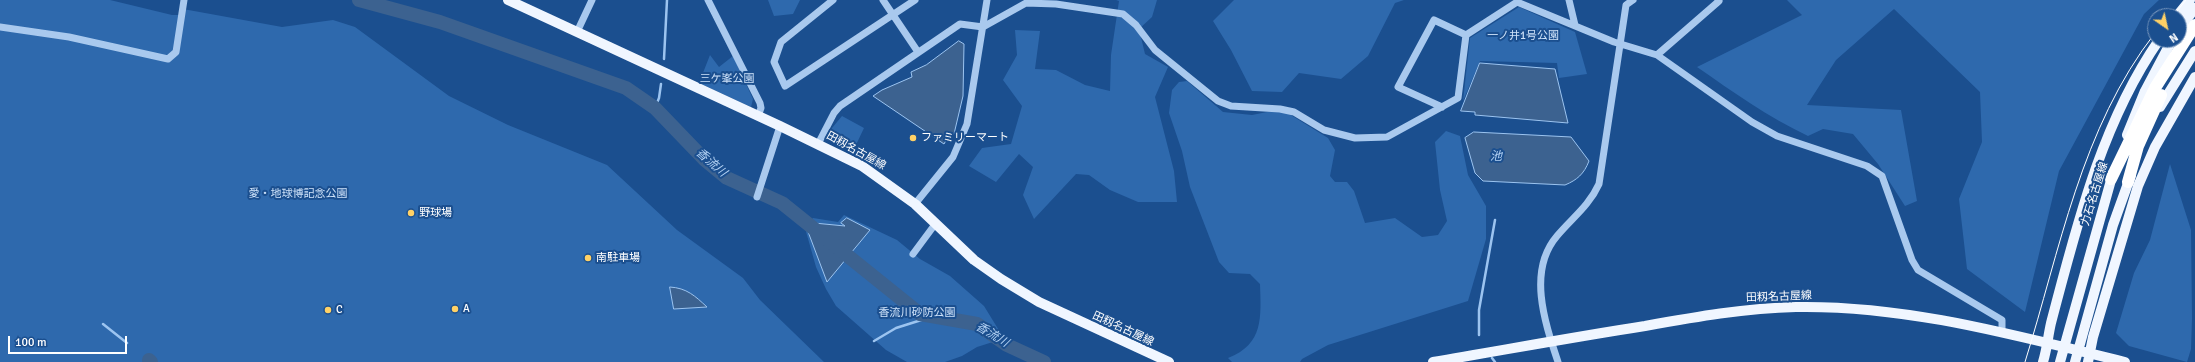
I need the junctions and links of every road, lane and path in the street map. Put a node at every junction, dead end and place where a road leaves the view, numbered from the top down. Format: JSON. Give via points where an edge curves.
{"nodes":[{"id":1,"x":184,"y":0,"type":"edge"},
{"id":2,"x":508,"y":0,"type":"edge"},
{"id":3,"x":592,"y":0,"type":"edge"},
{"id":4,"x":708,"y":0,"type":"edge"},
{"id":5,"x":833,"y":0,"type":"edge"},
{"id":6,"x":883,"y":0,"type":"edge"},
{"id":7,"x":915,"y":0,"type":"edge"},
{"id":8,"x":987,"y":0,"type":"edge"},
{"id":9,"x":1569,"y":0,"type":"edge"},
{"id":10,"x":1718,"y":0,"type":"edge"},
{"id":11,"x":2190,"y":0,"type":"edge"},
{"id":12,"x":1630,"y":2,"type":"edge"},
{"id":13,"x":2184,"y":8,"type":"edge"},
{"id":14,"x":2195,"y":8,"type":"edge"},
{"id":15,"x":893,"y":15,"type":"junction"},
{"id":16,"x":2187,"y":19,"type":"edge"},
{"id":17,"x":1575,"y":25,"type":"junction"},
{"id":18,"x":2195,"y":25,"type":"edge"},
{"id":19,"x":0,"y":27,"type":"edge"},
{"id":20,"x":983,"y":27,"type":"junction"},
{"id":21,"x":577,"y":32,"type":"junction"},
{"id":22,"x":1466,"y":35,"type":"junction"},
{"id":23,"x":2195,"y":37,"type":"edge"},
{"id":24,"x":1619,"y":43,"type":"junction"},
{"id":25,"x":2154,"y":48,"type":"edge"},
{"id":26,"x":2168,"y":48,"type":"edge"},
{"id":27,"x":2195,"y":51,"type":"edge"},
{"id":28,"x":918,"y":52,"type":"junction"},
{"id":29,"x":1657,"y":55,"type":"junction"},
{"id":30,"x":2195,"y":77,"type":"edge"},
{"id":31,"x":1442,"y":107,"type":"junction"},
{"id":32,"x":758,"y":116,"type":"junction"},
{"id":33,"x":780,"y":126,"type":"junction"},
{"id":34,"x":818,"y":144,"type":"junction"},
{"id":35,"x":2111,"y":179,"type":"junction"},
{"id":36,"x":2128,"y":182,"type":"junction"},
{"id":37,"x":757,"y":197,"type":"dead end"},
{"id":38,"x":915,"y":204,"type":"junction"},
{"id":39,"x":936,"y":223,"type":"junction"},
{"id":40,"x":913,"y":254,"type":"dead end"},
{"id":41,"x":2002,"y":333,"type":"junction"},
{"id":42,"x":1551,"y":341,"type":"junction"},
{"id":43,"x":2048,"y":345,"type":"junction"},
{"id":44,"x":2089,"y":358,"type":"edge"},
{"id":45,"x":1169,"y":362,"type":"edge"},
{"id":46,"x":1433,"y":362,"type":"edge"},
{"id":47,"x":1558,"y":362,"type":"edge"},
{"id":48,"x":2043,"y":362,"type":"edge"},
{"id":49,"x":2060,"y":362,"type":"edge"},
{"id":50,"x":2075,"y":362,"type":"edge"},
{"id":51,"x":2125,"y":362,"type":"edge"}],
"edges":[{"from":1,"to":19,"type":"street","via":[[176,52],[168,59],[69,37]]},
{"from":2,"to":21,"type":"main road","name":"田籾名古屋線"},
{"from":3,"to":21,"type":"street"},
{"from":4,"to":32,"type":"street","via":[[760,103]]},
{"from":5,"to":15,"type":"street","via":[[781,42],[774,62],[785,86]]},
{"from":6,"to":15,"type":"street"},
{"from":7,"to":15,"type":"street"},
{"from":8,"to":20,"type":"street"},
{"from":9,"to":17,"type":"street"},
{"from":10,"to":29,"type":"street"},
{"from":11,"to":13,"type":"main road"},
{"from":12,"to":24,"type":"street"},
{"from":14,"to":16,"type":"main road"},
{"from":15,"to":28,"type":"street"},
{"from":17,"to":22,"type":"street","via":[[1517,2]]},
{"from":17,"to":24,"type":"street"},
{"from":18,"to":35,"type":"highway","via":[[2155,88]]},
{"from":20,"to":28,"type":"street","via":[[960,24]]},
{"from":20,"to":31,"type":"street","via":[[1026,3],[1056,4],[1123,14],[1136,25],[1155,50],[1218,101],[1231,106],[1294,112],[1324,130],[1355,138],[1387,137]]},
{"from":20,"to":38,"type":"street","via":[[969,115],[959,144],[943,172]]},
{"from":21,"to":32,"type":"main road","name":"田籾名古屋線"},
{"from":22,"to":31,"type":"street","via":[[1458,98]]},
{"from":22,"to":31,"type":"street","via":[[1434,20],[1398,87]]},
{"from":23,"to":36,"type":"highway","via":[[2152,114],[2138,146]]},
{"from":24,"to":29,"type":"street"},
{"from":24,"to":42,"type":"street","via":[[1599,184],[1589,202],[1556,236],[1542,266],[1541,295]]},
{"from":25,"to":43,"type":"main road","via":[[2122,103],[2099,159],[2051,325]]},
{"from":26,"to":35,"type":"main road","name":"力石名古屋線","via":[[2145,91]]},
{"from":27,"to":36,"type":"main road","via":[[2159,110]]},
{"from":28,"to":34,"type":"street","via":[[843,103],[834,113]]},
{"from":29,"to":41,"type":"street","via":[[1752,122],[1777,136],[1867,166],[1882,176],[1912,260],[1918,270],[2002,320]]},
{"from":30,"to":44,"type":"main road","via":[[2155,147],[2138,186]]},
{"from":32,"to":33,"type":"main road","name":"田籾名古屋線"},
{"from":33,"to":34,"type":"main road","name":"田籾名古屋線"},
{"from":33,"to":37,"type":"street"},
{"from":34,"to":38,"type":"main road","name":"田籾名古屋線","via":[[862,166]]},
{"from":35,"to":49,"type":"main road","name":"力石名古屋線"},
{"from":36,"to":50,"type":"main road","via":[[2113,225]]},
{"from":38,"to":39,"type":"main road","name":"田籾名古屋線"},
{"from":39,"to":40,"type":"street"},
{"from":39,"to":45,"type":"main road","name":"田籾名古屋線","via":[[974,260],[1039,302]]},
{"from":41,"to":42,"type":"main road","name":"田籾名古屋線","via":[[1924,316],[1796,307],[1737,310]]},
{"from":41,"to":43,"type":"main road","name":"田籾名古屋線"},
{"from":42,"to":46,"type":"main road","name":"田籾名古屋線"},
{"from":42,"to":47,"type":"street"},
{"from":43,"to":44,"type":"main road","name":"田籾名古屋線"},
{"from":43,"to":48,"type":"main road"},
{"from":44,"to":51,"type":"main road","name":"田籾名古屋線"}]}
